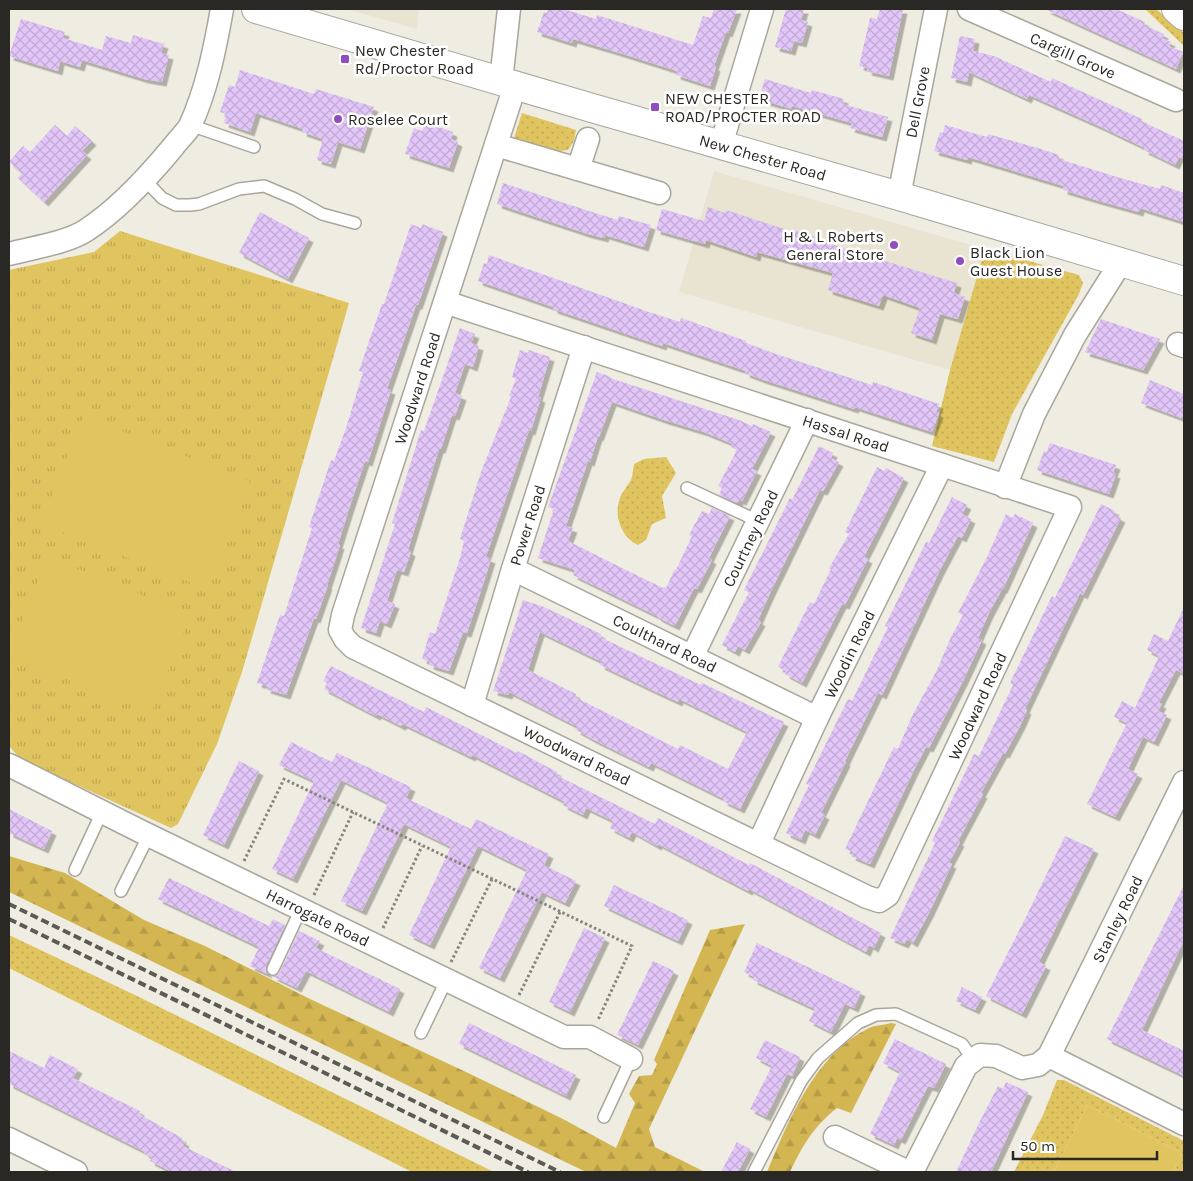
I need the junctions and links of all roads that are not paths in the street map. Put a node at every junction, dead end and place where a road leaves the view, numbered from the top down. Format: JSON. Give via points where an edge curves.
{"nodes":[{"id":1,"x":222,"y":9,"type":"edge"},
{"id":2,"x":256,"y":9,"type":"edge"},
{"id":3,"x":509,"y":9,"type":"edge"},
{"id":4,"x":762,"y":9,"type":"edge"},
{"id":5,"x":936,"y":9,"type":"edge"},
{"id":6,"x":969,"y":9,"type":"edge"},
{"id":7,"x":1176,"y":9,"type":"edge"},
{"id":8,"x":1184,"y":16,"type":"edge"},
{"id":9,"x":508,"y":83,"type":"junction"},
{"id":10,"x":1176,"y":100,"type":"dead end"},
{"id":11,"x":190,"y":125,"type":"junction"},
{"id":12,"x":588,"y":139,"type":"dead end"},
{"id":13,"x":496,"y":145,"type":"junction"},
{"id":14,"x":721,"y":145,"type":"junction"},
{"id":15,"x":254,"y":147,"type":"dead end"},
{"id":16,"x":578,"y":169,"type":"junction"},
{"id":17,"x":144,"y":179,"type":"junction"},
{"id":18,"x":659,"y":193,"type":"dead end"},
{"id":19,"x":899,"y":196,"type":"junction"},
{"id":20,"x":355,"y":222,"type":"dead end"},
{"id":21,"x":9,"y":254,"type":"edge"},
{"id":22,"x":1121,"y":262,"type":"junction"},
{"id":23,"x":1184,"y":282,"type":"edge"},
{"id":24,"x":445,"y":302,"type":"junction"},
{"id":25,"x":584,"y":347,"type":"junction"},
{"id":26,"x":807,"y":420,"type":"junction"},
{"id":27,"x":942,"y":465,"type":"junction"},
{"id":28,"x":1005,"y":487,"type":"junction"},
{"id":29,"x":687,"y":488,"type":"dead end"},
{"id":30,"x":758,"y":521,"type":"junction"},
{"id":31,"x":513,"y":569,"type":"junction"},
{"id":32,"x":692,"y":656,"type":"junction"},
{"id":33,"x":472,"y":705,"type":"junction"},
{"id":34,"x":818,"y":718,"type":"junction"},
{"id":35,"x":9,"y":765,"type":"edge"},
{"id":36,"x":1184,"y":782,"type":"edge"},
{"id":37,"x":102,"y":812,"type":"junction"},
{"id":38,"x":149,"y":835,"type":"junction"},
{"id":39,"x":758,"y":844,"type":"junction"},
{"id":40,"x":75,"y":870,"type":"dead end"},
{"id":41,"x":121,"y":891,"type":"dead end"},
{"id":42,"x":303,"y":910,"type":"junction"},
{"id":43,"x":273,"y":968,"type":"dead end"},
{"id":44,"x":445,"y":978,"type":"junction"},
{"id":45,"x":421,"y":1032,"type":"dead end"},
{"id":46,"x":1049,"y":1056,"type":"junction"},
{"id":47,"x":630,"y":1059,"type":"joint"},
{"id":48,"x":974,"y":1060,"type":"junction"},
{"id":49,"x":604,"y":1117,"type":"dead end"},
{"id":50,"x":1184,"y":1124,"type":"edge"},
{"id":51,"x":835,"y":1136,"type":"dead end"},
{"id":52,"x":9,"y":1139,"type":"edge"},
{"id":53,"x":68,"y":1170,"type":"edge"},
{"id":54,"x":754,"y":1172,"type":"edge"},
{"id":55,"x":910,"y":1172,"type":"edge"}],
"edges":[{"from":1,"to":11,"type":"street","via":[[202,94]]},
{"from":2,"to":9,"type":"main road","name":"New Chester Road"},
{"from":3,"to":9,"type":"street","name":"Woodward Road"},
{"from":4,"to":14,"type":"street"},
{"from":5,"to":19,"type":"street","name":"Dell Grove"},
{"from":6,"to":10,"type":"street","name":"Cargill Grove"},
{"from":7,"to":8,"type":"main road"},
{"from":9,"to":13,"type":"street","name":"Woodward Road"},
{"from":9,"to":14,"type":"main road","name":"New Chester Road"},
{"from":11,"to":15,"type":"lane"},
{"from":11,"to":17,"type":"street"},
{"from":12,"to":16,"type":"street"},
{"from":13,"to":16,"type":"street"},
{"from":13,"to":24,"type":"street","name":"Woodward Road"},
{"from":14,"to":19,"type":"main road","name":"New Chester Road"},
{"from":16,"to":18,"type":"street"},
{"from":17,"to":20,"type":"lane","via":[[162,198],[176,205],[190,206],[239,189],[264,186],[322,214]]},
{"from":17,"to":21,"type":"street","via":[[84,232]]},
{"from":19,"to":22,"type":"main road","name":"New Chester Road"},
{"from":22,"to":23,"type":"main road","name":"New Chester Road"},
{"from":22,"to":28,"type":"street","via":[[1075,335],[1034,414]]},
{"from":24,"to":25,"type":"street","name":"Hassal Road"},
{"from":24,"to":33,"type":"street","name":"Woodward Road","via":[[340,630],[353,647]]},
{"from":25,"to":26,"type":"street","name":"Hassal Road"},
{"from":25,"to":31,"type":"street","name":"Power Road"},
{"from":26,"to":27,"type":"street","name":"Hassal Road"},
{"from":26,"to":30,"type":"street","name":"Courtney Road"},
{"from":27,"to":28,"type":"street","name":"Hassal Road"},
{"from":27,"to":34,"type":"street","name":"Woodin Road"},
{"from":28,"to":39,"type":"street","name":"Woodward Road","via":[[1070,507],[888,894],[880,900],[867,897]]},
{"from":29,"to":30,"type":"lane"},
{"from":30,"to":32,"type":"street","name":"Courtney Road"},
{"from":31,"to":32,"type":"street","name":"Coulthard Road"},
{"from":31,"to":33,"type":"street","name":"Power Road"},
{"from":32,"to":34,"type":"street","name":"Coulthard Road"},
{"from":33,"to":39,"type":"street","name":"Woodward Road"},
{"from":34,"to":39,"type":"street","name":"Woodin Road"},
{"from":35,"to":37,"type":"street","name":"Harrogate Road"},
{"from":36,"to":46,"type":"street","name":"Stanley Road"},
{"from":37,"to":38,"type":"street","name":"Harrogate Road"},
{"from":37,"to":40,"type":"lane"},
{"from":38,"to":41,"type":"lane"},
{"from":38,"to":42,"type":"street","name":"Harrogate Road"},
{"from":42,"to":43,"type":"lane"},
{"from":42,"to":44,"type":"street","name":"Harrogate Road"},
{"from":44,"to":45,"type":"lane"},
{"from":44,"to":47,"type":"street","name":"Harrogate Road","via":[[564,1037],[590,1037]]},
{"from":46,"to":48,"type":"street","via":[[1038,1065],[1022,1068],[996,1056],[980,1056]]},
{"from":46,"to":50,"type":"street"},
{"from":47,"to":49,"type":"lane"},
{"from":48,"to":54,"type":"lane","via":[[962,1044],[896,1014],[876,1014],[858,1023],[818,1058],[801,1081]]},
{"from":48,"to":55,"type":"street","via":[[966,1066]]},
{"from":51,"to":55,"type":"street"},
{"from":52,"to":53,"type":"street"}]}
